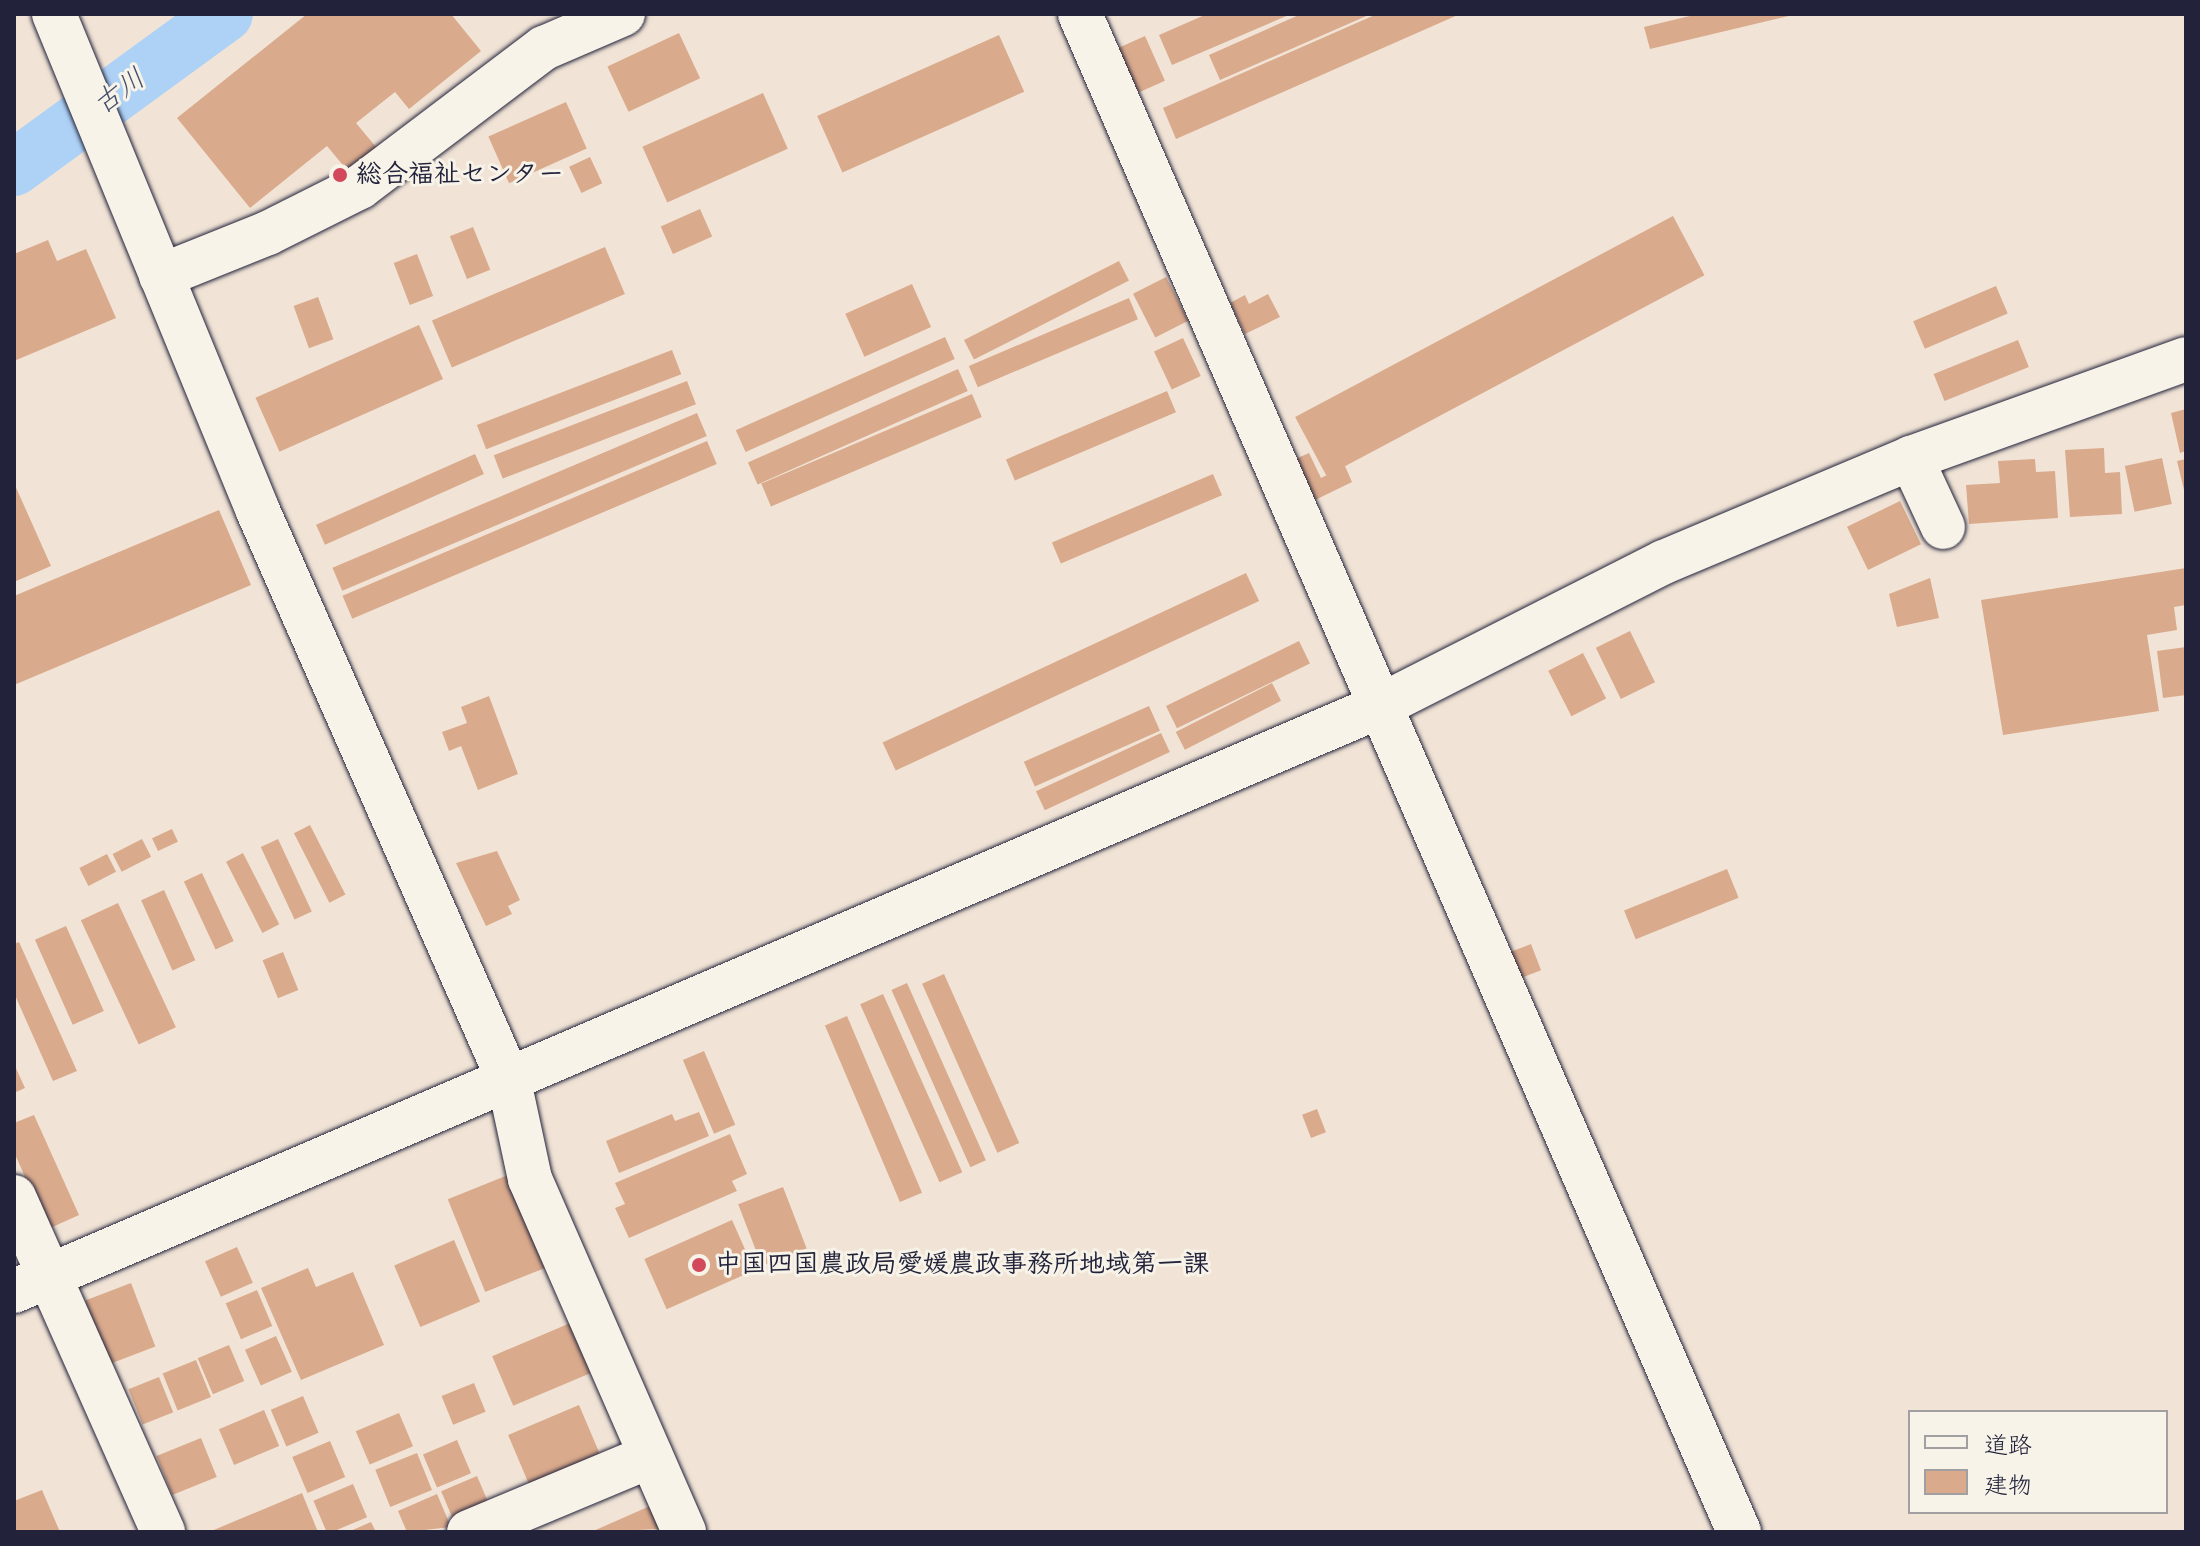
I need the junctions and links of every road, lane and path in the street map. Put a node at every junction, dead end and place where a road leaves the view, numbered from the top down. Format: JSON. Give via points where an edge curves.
{"nodes":[{"id":1,"x":54,"y":14,"type":"edge"},
{"id":2,"x":623,"y":14,"type":"edge"},
{"id":3,"x":1080,"y":14,"type":"edge"},
{"id":4,"x":161,"y":276,"type":"junction"},
{"id":5,"x":2186,"y":359,"type":"edge"},
{"id":6,"x":1911,"y":458,"type":"junction"},
{"id":7,"x":1943,"y":527,"type":"dead end"},
{"id":8,"x":1380,"y":706,"type":"junction"},
{"id":9,"x":509,"y":1081,"type":"junction"},
{"id":10,"x":14,"y":1197,"type":"edge"},
{"id":11,"x":32,"y":1283,"type":"edge"},
{"id":12,"x":651,"y":1456,"type":"junction"},
{"id":13,"x":163,"y":1532,"type":"edge"},
{"id":14,"x":469,"y":1532,"type":"edge"},
{"id":15,"x":684,"y":1532,"type":"edge"},
{"id":16,"x":1739,"y":1532,"type":"edge"}],
"edges":[{"from":1,"to":4,"type":"street"},
{"from":2,"to":4,"type":"street","via":[[544,48],[360,187],[268,233]]},
{"from":3,"to":8,"type":"street"},
{"from":4,"to":9,"type":"street","via":[[280,565]]},
{"from":5,"to":6,"type":"street"},
{"from":6,"to":7,"type":"street"},
{"from":6,"to":8,"type":"street","via":[[1664,562]]},
{"from":8,"to":9,"type":"street"},
{"from":8,"to":16,"type":"street"},
{"from":9,"to":11,"type":"street"},
{"from":9,"to":12,"type":"street","via":[[530,1179]]},
{"from":10,"to":11,"type":"street"},
{"from":11,"to":13,"type":"street"},
{"from":12,"to":14,"type":"street"},
{"from":12,"to":15,"type":"street"}]}
